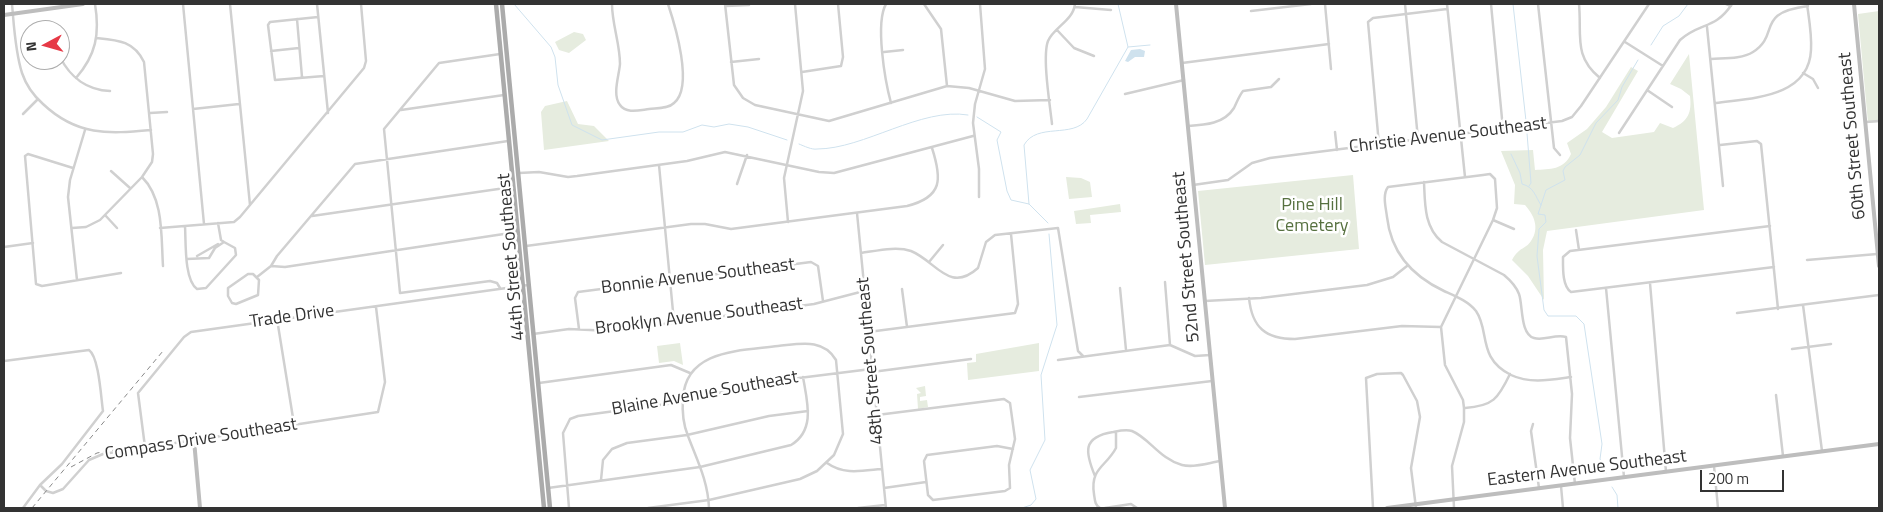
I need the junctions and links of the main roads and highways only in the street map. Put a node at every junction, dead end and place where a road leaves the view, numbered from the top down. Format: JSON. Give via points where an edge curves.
{"nodes":[{"id":1,"x":83,"y":4,"type":"edge"},
{"id":2,"x":496,"y":4,"type":"edge"},
{"id":3,"x":502,"y":4,"type":"edge"},
{"id":4,"x":1176,"y":4,"type":"edge"},
{"id":5,"x":1854,"y":4,"type":"edge"},
{"id":6,"x":502,"y":11,"type":"junction"},
{"id":7,"x":4,"y":15,"type":"edge"},
{"id":8,"x":499,"y":43,"type":"junction"},
{"id":9,"x":506,"y":51,"type":"junction"},
{"id":10,"x":500,"y":54,"type":"junction"},
{"id":11,"x":507,"y":61,"type":"junction"},
{"id":12,"x":505,"y":106,"type":"junction"},
{"id":13,"x":512,"y":112,"type":"junction"},
{"id":14,"x":510,"y":164,"type":"junction"},
{"id":15,"x":518,"y":174,"type":"junction"},
{"id":16,"x":512,"y":187,"type":"junction"},
{"id":17,"x":520,"y":194,"type":"junction"},
{"id":18,"x":517,"y":235,"type":"junction"},
{"id":19,"x":524,"y":246,"type":"junction"},
{"id":20,"x":1878,"y":254,"type":"edge"},
{"id":21,"x":1879,"y":266,"type":"edge"},
{"id":22,"x":530,"y":373,"type":"junction"},
{"id":23,"x":538,"y":383,"type":"junction"},
{"id":24,"x":534,"y":408,"type":"junction"},
{"id":25,"x":541,"y":414,"type":"junction"},
{"id":26,"x":194,"y":440,"type":"road end"},
{"id":27,"x":1879,"y":444,"type":"edge"},
{"id":28,"x":541,"y":477,"type":"junction"},
{"id":29,"x":548,"y":488,"type":"junction"},
{"id":30,"x":1416,"y":506,"type":"edge"},
{"id":31,"x":200,"y":508,"type":"edge"},
{"id":32,"x":544,"y":508,"type":"edge"},
{"id":33,"x":550,"y":508,"type":"edge"},
{"id":34,"x":1224,"y":508,"type":"edge"},
{"id":35,"x":1387,"y":508,"type":"edge"}],
"edges":[{"from":1,"to":7,"type":"main road"},
{"from":2,"to":6,"type":"main road"},
{"from":2,"to":8,"type":"main road","name":"44th Street Southeast"},
{"from":3,"to":6,"type":"main road","name":"44th Street Southeast"},
{"from":4,"to":34,"type":"main road","name":"52nd Street Southeast"},
{"from":5,"to":20,"type":"main road","name":"60th Street Southeast"},
{"from":6,"to":9,"type":"main road","name":"44th Street Southeast"},
{"from":8,"to":9,"type":"main road"},
{"from":8,"to":10,"type":"main road","name":"44th Street Southeast"},
{"from":9,"to":11,"type":"main road","name":"44th Street Southeast"},
{"from":10,"to":11,"type":"main road"},
{"from":10,"to":12,"type":"main road","name":"44th Street Southeast"},
{"from":11,"to":13,"type":"main road","name":"44th Street Southeast"},
{"from":12,"to":13,"type":"main road"},
{"from":12,"to":14,"type":"main road","name":"44th Street Southeast"},
{"from":13,"to":15,"type":"main road","name":"44th Street Southeast"},
{"from":14,"to":15,"type":"main road"},
{"from":14,"to":16,"type":"main road","name":"44th Street Southeast"},
{"from":15,"to":17,"type":"main road","name":"44th Street Southeast"},
{"from":16,"to":17,"type":"main road"},
{"from":16,"to":18,"type":"main road","name":"44th Street Southeast"},
{"from":17,"to":19,"type":"main road","name":"44th Street Southeast"},
{"from":18,"to":19,"type":"main road"},
{"from":18,"to":22,"type":"main road","name":"44th Street Southeast"},
{"from":19,"to":23,"type":"main road","name":"44th Street Southeast"},
{"from":20,"to":21,"type":"main road","name":"60th Street Southeast"},
{"from":22,"to":23,"type":"main road"},
{"from":22,"to":24,"type":"main road","name":"44th Street Southeast"},
{"from":23,"to":25,"type":"main road","name":"44th Street Southeast"},
{"from":24,"to":25,"type":"main road"},
{"from":24,"to":28,"type":"main road","name":"44th Street Southeast"},
{"from":25,"to":29,"type":"main road","name":"44th Street Southeast"},
{"from":26,"to":31,"type":"main road"},
{"from":27,"to":30,"type":"main road","name":"Eastern Avenue Southeast"},
{"from":28,"to":29,"type":"main road"},
{"from":28,"to":32,"type":"main road","name":"44th Street Southeast"},
{"from":29,"to":33,"type":"main road","name":"44th Street Southeast"},
{"from":30,"to":35,"type":"main road","name":"Eastern Avenue Southeast"}]}
